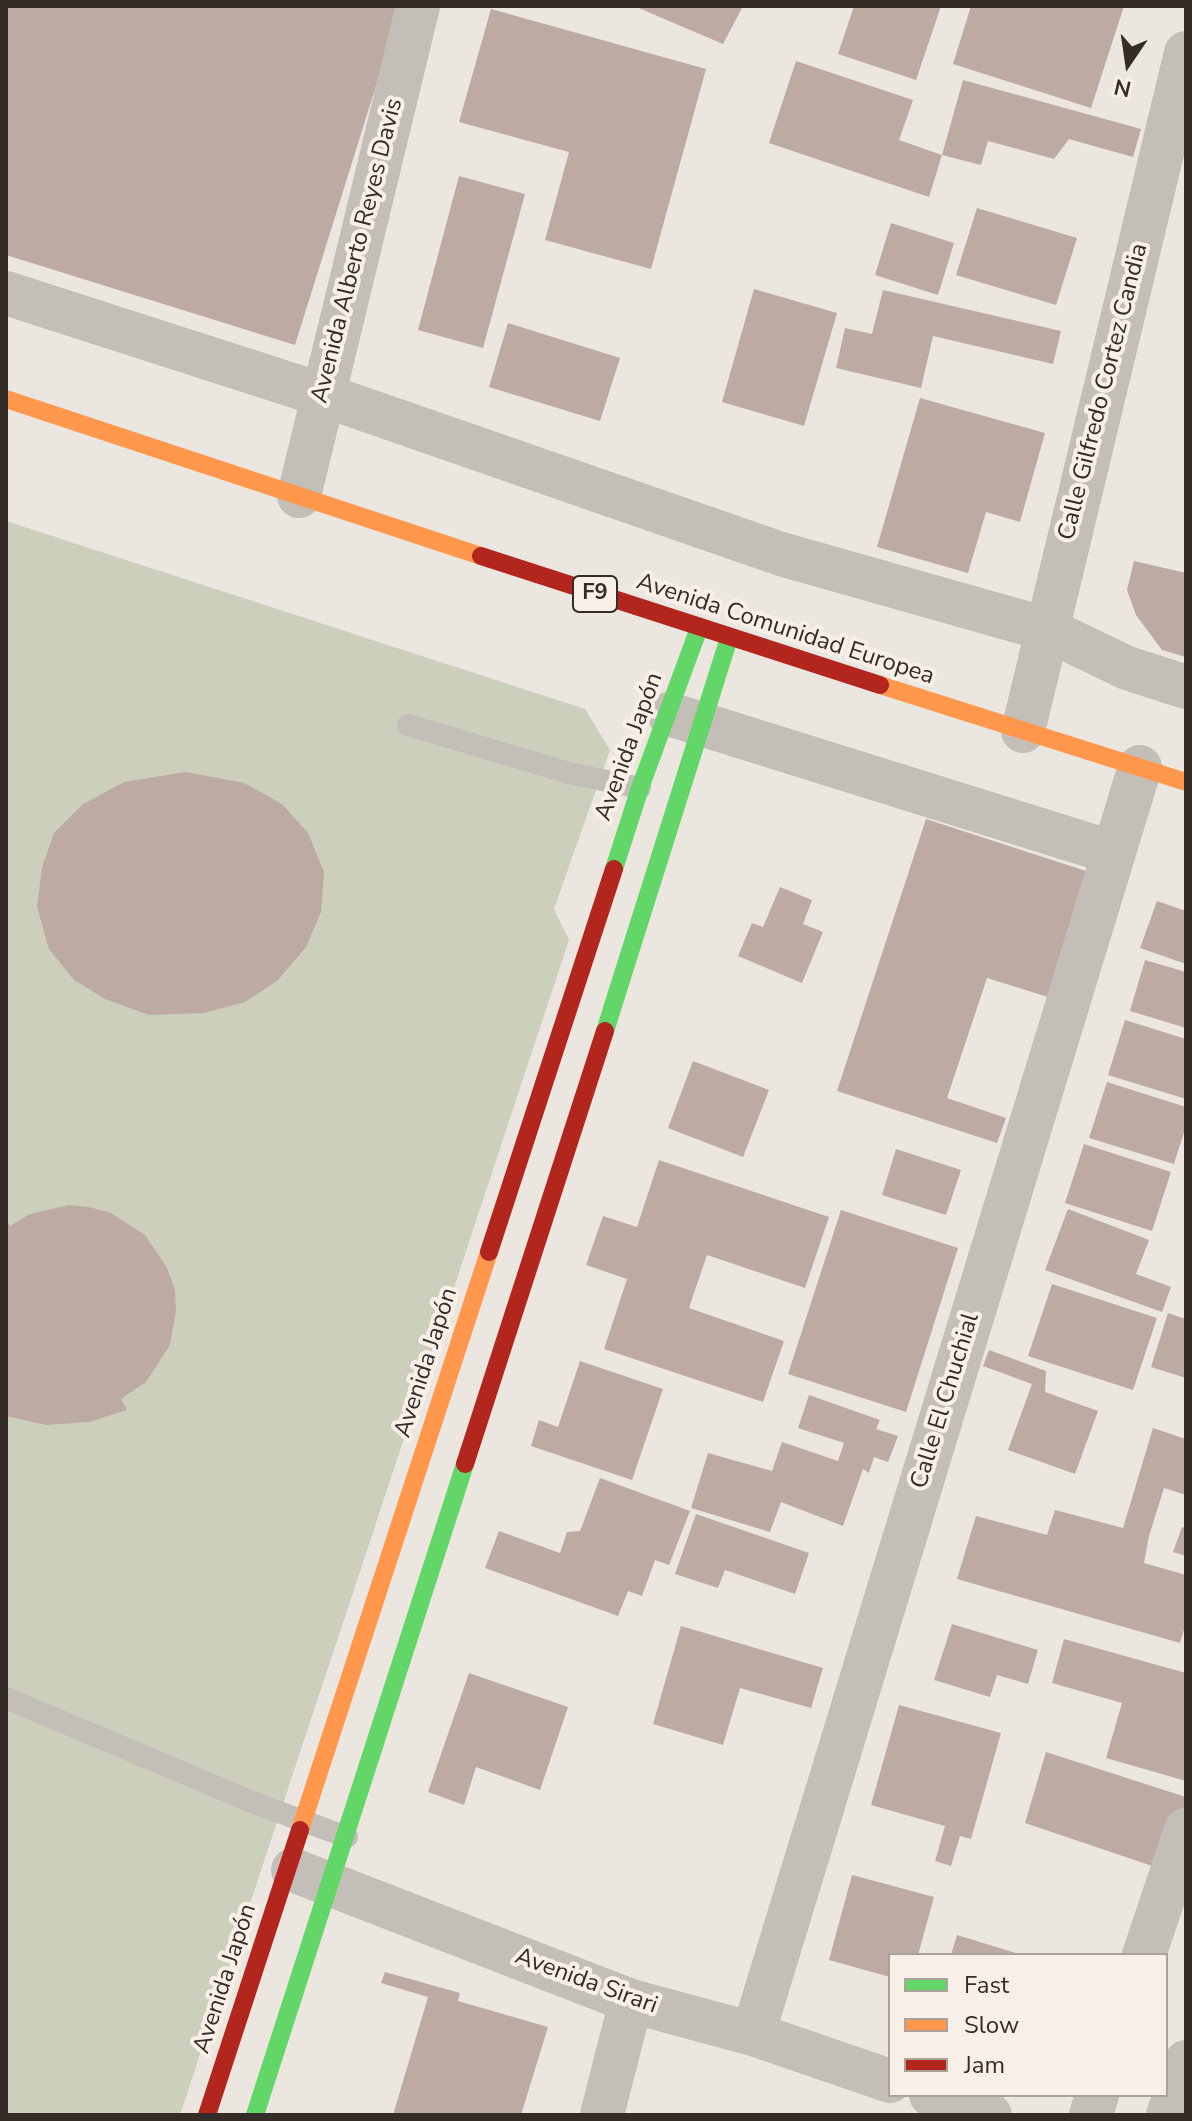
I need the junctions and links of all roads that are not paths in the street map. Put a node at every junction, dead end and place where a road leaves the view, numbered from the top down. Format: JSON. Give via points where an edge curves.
{"nodes":[{"id":1,"x":418,"y":6,"type":"edge"},
{"id":2,"x":1186,"y":53,"type":"edge"},
{"id":3,"x":6,"y":293,"type":"edge"},
{"id":4,"x":323,"y":395,"type":"junction"},
{"id":5,"x":6,"y":399,"type":"edge"},
{"id":6,"x":299,"y":496,"type":"junction"},
{"id":7,"x":699,"y":628,"type":"junction"},
{"id":8,"x":1046,"y":629,"type":"junction"},
{"id":9,"x":729,"y":638,"type":"junction"},
{"id":10,"x":1186,"y":687,"type":"edge"},
{"id":11,"x":686,"y":720,"type":"junction"},
{"id":12,"x":408,"y":725,"type":"dead end"},
{"id":13,"x":1023,"y":731,"type":"junction"},
{"id":14,"x":1140,"y":767,"type":"junction"},
{"id":15,"x":1186,"y":782,"type":"edge"},
{"id":16,"x":640,"y":788,"type":"junction"},
{"id":17,"x":1114,"y":853,"type":"junction"},
{"id":18,"x":6,"y":1698,"type":"edge"},
{"id":19,"x":303,"y":1820,"type":"junction"},
{"id":20,"x":1186,"y":1830,"type":"edge"},
{"id":21,"x":347,"y":1837,"type":"junction"},
{"id":22,"x":287,"y":1868,"type":"junction"},
{"id":23,"x":331,"y":1886,"type":"junction"},
{"id":24,"x":1145,"y":1953,"type":"edge"},
{"id":25,"x":631,"y":2001,"type":"junction"},
{"id":26,"x":753,"y":2034,"type":"junction"},
{"id":27,"x":1186,"y":2062,"type":"edge"},
{"id":28,"x":888,"y":2080,"type":"edge"},
{"id":29,"x":937,"y":2097,"type":"edge"},
{"id":30,"x":207,"y":2115,"type":"edge"},
{"id":31,"x":255,"y":2115,"type":"edge"},
{"id":32,"x":602,"y":2115,"type":"edge"},
{"id":33,"x":990,"y":2115,"type":"edge"},
{"id":34,"x":1168,"y":2115,"type":"edge"}],
"edges":[{"from":1,"to":4,"type":"street","name":"Avenida Alberto Reyes Davis"},
{"from":2,"to":8,"type":"street","name":"Calle Gilfredo Cortez Candia"},
{"from":3,"to":4,"type":"street"},
{"from":4,"to":6,"type":"street","name":"Avenida Alberto Reyes Davis"},
{"from":4,"to":8,"type":"street","via":[[781,554]]},
{"from":5,"to":6,"type":"main road","name":"Avenida Comunidad Europea","number":"F9"},
{"from":6,"to":7,"type":"main road","name":"Avenida Comunidad Europea","number":"F9"},
{"from":7,"to":9,"type":"main road","name":"Avenida Comunidad Europea","number":"F9"},
{"from":7,"to":11,"type":"main road","name":"Avenida Japón"},
{"from":8,"to":10,"type":"street","via":[[1127,668]]},
{"from":8,"to":13,"type":"street","name":"Calle Gilfredo Cortez Candia"},
{"from":9,"to":11,"type":"main road","name":"Avenida Japón"},
{"from":9,"to":13,"type":"main road","name":"Avenida Comunidad Europea","number":"F9"},
{"from":11,"to":16,"type":"main road","name":"Avenida Japón"},
{"from":11,"to":17,"type":"street"},
{"from":11,"to":21,"type":"main road","name":"Avenida Japón"},
{"from":12,"to":16,"type":"lane","via":[[569,773]]},
{"from":13,"to":14,"type":"main road","name":"Avenida Comunidad Europea","number":"F9"},
{"from":14,"to":15,"type":"main road","name":"Avenida Comunidad Europea","number":"F9"},
{"from":14,"to":17,"type":"street","name":"Calle El Chuchial"},
{"from":16,"to":19,"type":"main road","name":"Avenida Japón"},
{"from":17,"to":26,"type":"street","name":"Calle El Chuchial"},
{"from":18,"to":19,"type":"lane"},
{"from":19,"to":21,"type":"lane"},
{"from":19,"to":22,"type":"main road","name":"Avenida Japón"},
{"from":20,"to":24,"type":"street"},
{"from":21,"to":23,"type":"main road","name":"Avenida Japón"},
{"from":22,"to":23,"type":"street","name":"Avenida Sirari"},
{"from":22,"to":30,"type":"main road","name":"Avenida Japón"},
{"from":23,"to":25,"type":"street","name":"Avenida Sirari"},
{"from":23,"to":31,"type":"main road","name":"Avenida Japón"},
{"from":25,"to":26,"type":"street","name":"Avenida Sirari"},
{"from":25,"to":32,"type":"street"},
{"from":26,"to":28,"type":"street","name":"Avenida Sirari"},
{"from":27,"to":34,"type":"street"},
{"from":29,"to":33,"type":"street"}]}
